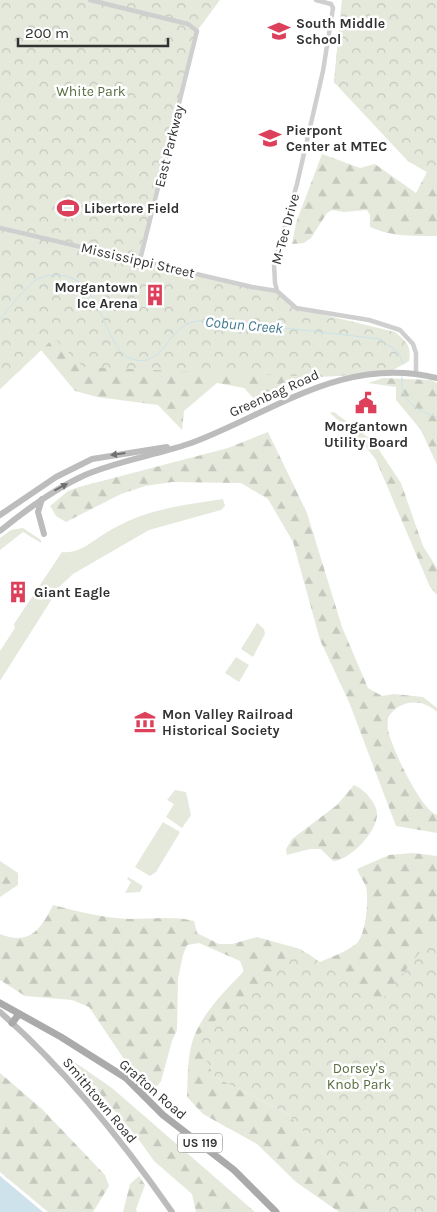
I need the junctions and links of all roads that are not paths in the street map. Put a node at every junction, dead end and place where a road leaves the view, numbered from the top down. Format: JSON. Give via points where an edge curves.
{"nodes":[{"id":1,"x":90,"y":0,"type":"edge"},
{"id":2,"x":115,"y":0,"type":"edge"},
{"id":3,"x":316,"y":0,"type":"edge"},
{"id":4,"x":116,"y":6,"type":"junction"},
{"id":5,"x":0,"y":228,"type":"edge"},
{"id":6,"x":140,"y":260,"type":"junction"},
{"id":7,"x":277,"y":291,"type":"junction"},
{"id":8,"x":416,"y":374,"type":"junction"},
{"id":9,"x":437,"y":378,"type":"edge"},
{"id":10,"x":183,"y":445,"type":"junction"},
{"id":11,"x":43,"y":498,"type":"junction"},
{"id":12,"x":0,"y":515,"type":"edge"},
{"id":13,"x":0,"y":530,"type":"edge"},
{"id":14,"x":44,"y":534,"type":"dead end"},
{"id":15,"x":0,"y":1003,"type":"edge"},
{"id":16,"x":0,"y":1012,"type":"edge"},
{"id":17,"x":19,"y":1014,"type":"junction"},
{"id":18,"x":12,"y":1023,"type":"junction"},
{"id":19,"x":172,"y":1212,"type":"edge"},
{"id":20,"x":276,"y":1212,"type":"edge"}],
"edges":[{"from":1,"to":4,"type":"street"},
{"from":2,"to":4,"type":"street"},
{"from":3,"to":7,"type":"street","name":"M-Tec Drive","via":[[331,4],[333,8],[297,184],[274,264]]},
{"from":4,"to":6,"type":"street","name":"East Parkway","via":[[188,24],[197,31]]},
{"from":5,"to":6,"type":"street","name":"Mississippi Street"},
{"from":6,"to":7,"type":"street","name":"Mississippi Street"},
{"from":7,"to":8,"type":"street","via":[[296,308],[369,320],[400,330],[413,344]]},
{"from":8,"to":9,"type":"main road","name":"Greenbag Road"},
{"from":8,"to":10,"type":"main road","name":"Greenbag Road","via":[[367,374],[330,382]]},
{"from":11,"to":10,"type":"main road","name":"Greenbag Road","one_way":true,"via":[[86,475]]},
{"from":10,"to":12,"type":"main road","name":"Greenbag Road","one_way":true,"via":[[92,459],[49,481]]},
{"from":11,"to":13,"type":"main road","name":"Greenbag Road"},
{"from":11,"to":14,"type":"main road","via":[[38,512]]},
{"from":15,"to":17,"type":"main road","name":"Grafton Road","number":"US 119"},
{"from":16,"to":18,"type":"main road","name":"Smithtown Road"},
{"from":17,"to":18,"type":"main road"},
{"from":17,"to":20,"type":"main road","name":"Grafton Road","number":"US 119","via":[[126,1078],[163,1116],[228,1164]]},
{"from":18,"to":19,"type":"main road","name":"Smithtown Road","via":[[62,1073],[118,1139]]}]}
